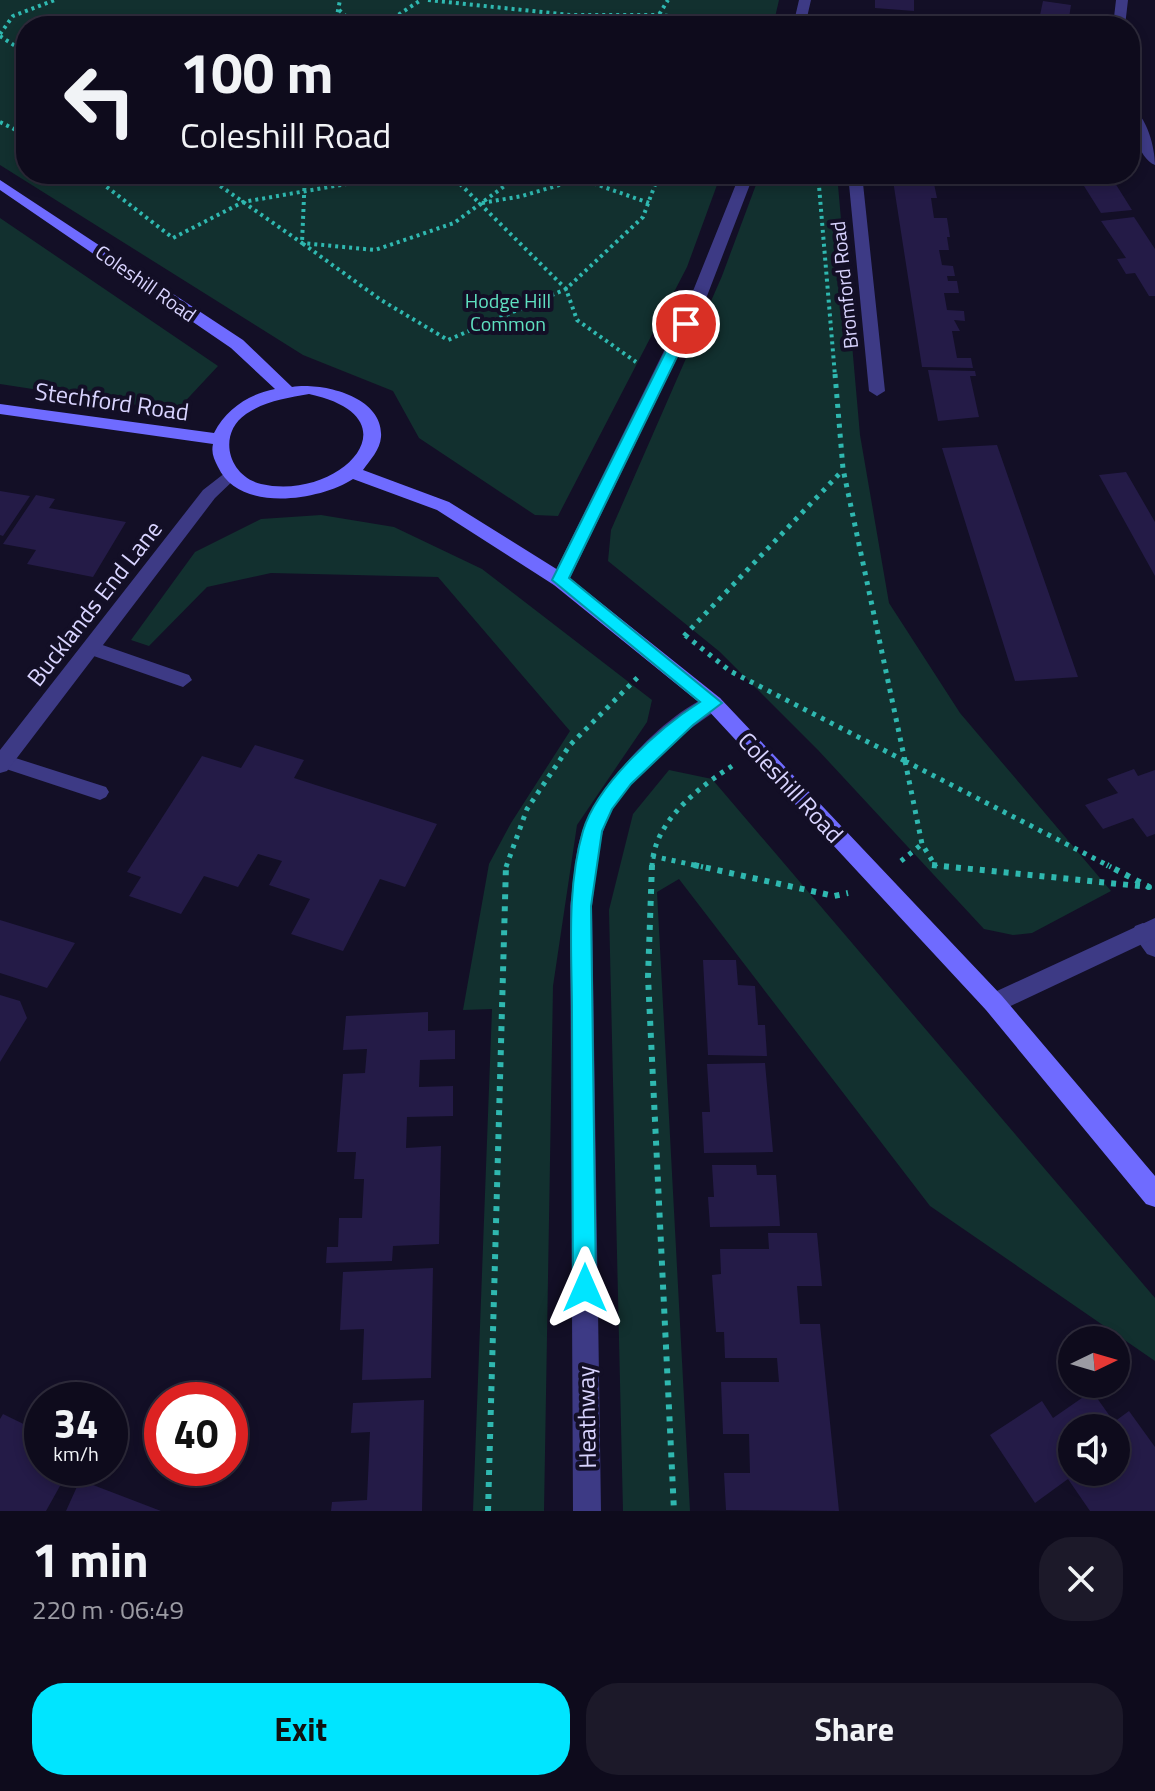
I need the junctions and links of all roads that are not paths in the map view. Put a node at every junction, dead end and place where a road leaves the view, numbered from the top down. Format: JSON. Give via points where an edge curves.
{"nodes":[{"id":1,"x":1140,"y":131,"type":"edge"},
{"id":2,"x":1155,"y":161,"type":"edge"},
{"id":3,"x":0,"y":184,"type":"edge"},
{"id":4,"x":743,"y":184,"type":"edge"},
{"id":5,"x":856,"y":184,"type":"edge"},
{"id":6,"x":286,"y":390,"type":"junction"},
{"id":7,"x":877,"y":391,"type":"dead end"},
{"id":8,"x":0,"y":409,"type":"edge"},
{"id":9,"x":218,"y":439,"type":"junction"},
{"id":10,"x":351,"y":472,"type":"junction"},
{"id":11,"x":230,"y":475,"type":"junction"},
{"id":12,"x":560,"y":580,"type":"junction"},
{"id":13,"x":91,"y":648,"type":"junction"},
{"id":14,"x":183,"y":680,"type":"dead end"},
{"id":15,"x":713,"y":703,"type":"junction"},
{"id":16,"x":2,"y":763,"type":"edge"},
{"id":17,"x":100,"y":792,"type":"dead end"},
{"id":18,"x":1151,"y":936,"type":"edge"},
{"id":19,"x":994,"y":1003,"type":"junction"},
{"id":20,"x":1155,"y":1195,"type":"edge"},
{"id":21,"x":587,"y":1511,"type":"edge"}],
"edges":[{"from":1,"to":2,"type":"street"},
{"from":3,"to":6,"type":"main road","name":"Coleshill Road","via":[[237,344]]},
{"from":4,"to":12,"type":"street","via":[[699,296]]},
{"from":5,"to":7,"type":"street","name":"Bromford Road"},
{"from":6,"to":9,"type":"main road","via":[[241,408],[225,422]]},
{"from":6,"to":10,"type":"main road","via":[[331,392],[363,411],[372,442]]},
{"from":8,"to":9,"type":"main road","name":"Stechford Road"},
{"from":9,"to":11,"type":"main road","via":[[222,464]]},
{"from":10,"to":11,"type":"main road","via":[[329,485],[275,493]]},
{"from":10,"to":12,"type":"main road","name":"Coleshill Road","via":[[443,506]]},
{"from":11,"to":13,"type":"street","name":"Bucklands End Lane","via":[[209,494]]},
{"from":12,"to":15,"type":"main road","name":"Coleshill Road"},
{"from":13,"to":14,"type":"lane"},
{"from":13,"to":16,"type":"street","name":"Bucklands End Lane"},
{"from":15,"to":19,"type":"main road","name":"Coleshill Road"},
{"from":15,"to":21,"type":"street","name":"Heathway","via":[[686,720],[625,779],[592,831],[581,906]]},
{"from":16,"to":17,"type":"lane"},
{"from":18,"to":19,"type":"street"},
{"from":19,"to":20,"type":"main road","name":"Coleshill Road"}]}
